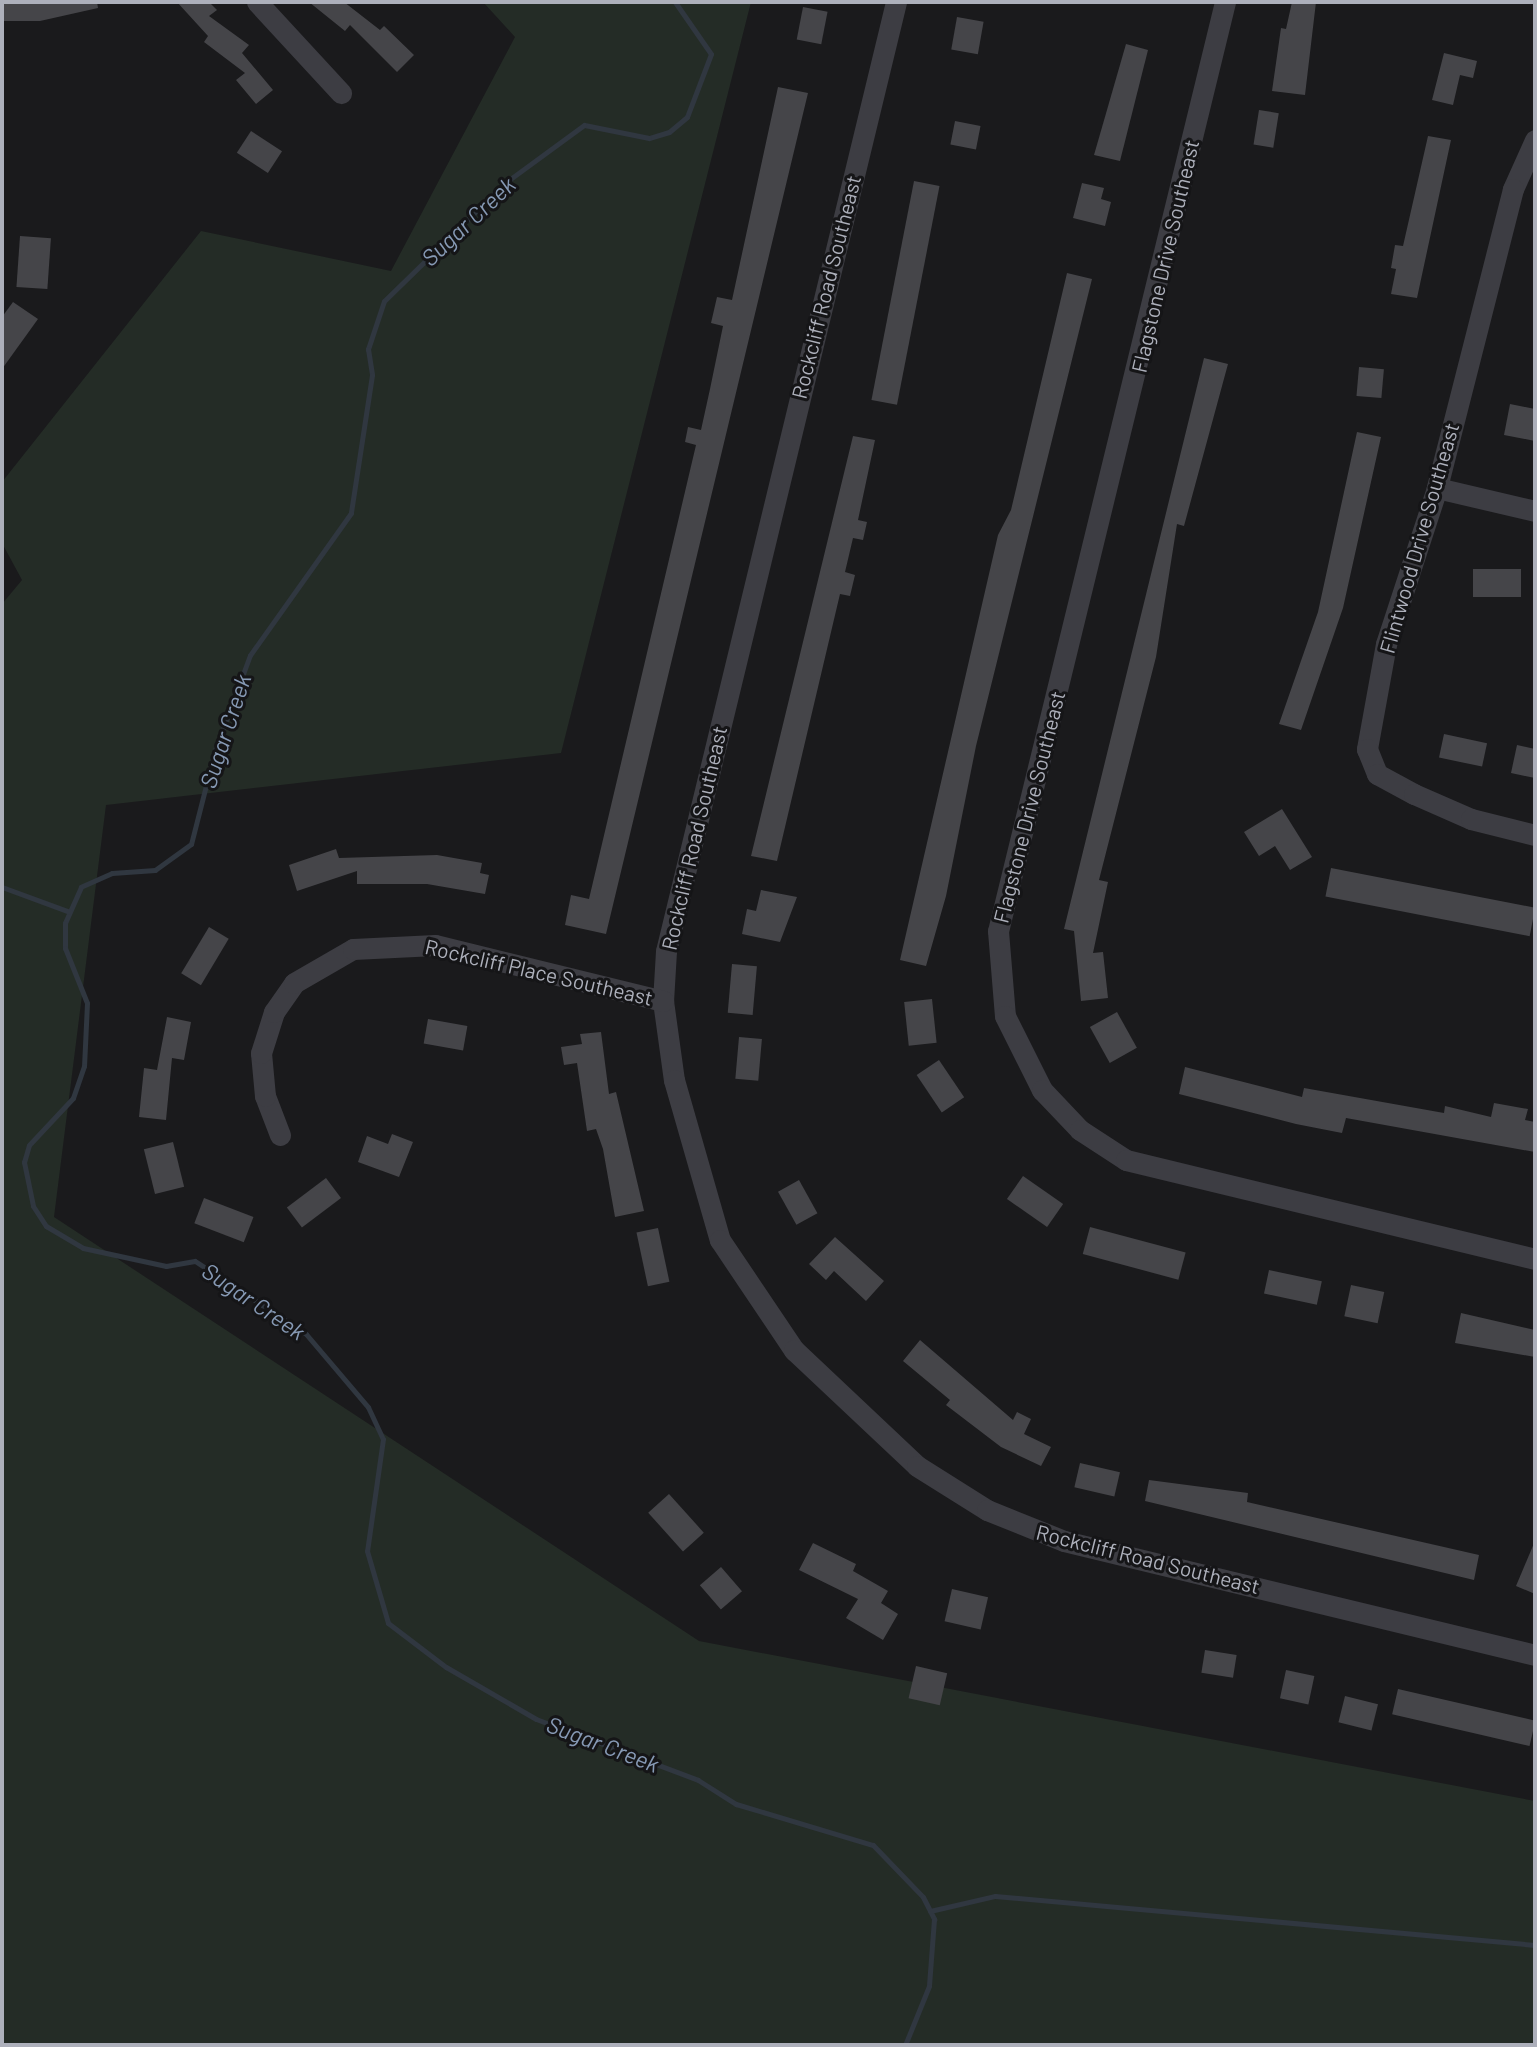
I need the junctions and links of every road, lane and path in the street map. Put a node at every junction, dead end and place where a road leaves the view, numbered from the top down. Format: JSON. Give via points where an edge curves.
{"nodes":[{"id":1,"x":257,"y":2,"type":"edge"},
{"id":2,"x":896,"y":2,"type":"edge"},
{"id":3,"x":1225,"y":2,"type":"edge"},
{"id":4,"x":341,"y":93,"type":"dead end"},
{"id":5,"x":1535,"y":140,"type":"edge"},
{"id":6,"x":1437,"y":488,"type":"junction"},
{"id":7,"x":1535,"y":511,"type":"edge"},
{"id":8,"x":1535,"y":835,"type":"edge"},
{"id":9,"x":663,"y":1001,"type":"junction"},
{"id":10,"x":280,"y":1135,"type":"dead end"},
{"id":11,"x":1535,"y":1259,"type":"edge"},
{"id":12,"x":1535,"y":1654,"type":"edge"}],
"edges":[{"from":1,"to":4,"type":"street"},
{"from":2,"to":9,"type":"street","name":"Rockcliff Road Southeast","via":[[682,880]]},
{"from":3,"to":11,"type":"street","name":"Flagstone Drive Southeast","via":[[998,931],[1005,1016],[1026,1067],[1060,1111],[1126,1160]]},
{"from":5,"to":6,"type":"street","name":"Flintwood Drive Southeast","via":[[1513,189]]},
{"from":6,"to":7,"type":"street"},
{"from":6,"to":8,"type":"street","name":"Flintwood Drive Southeast","via":[[1386,644],[1367,749],[1377,774],[1414,794],[1471,819]]},
{"from":9,"to":10,"type":"street","name":"Rockcliff Place Southeast","via":[[435,945],[353,949],[294,983],[274,1012],[261,1053],[265,1096]]},
{"from":9,"to":12,"type":"street","name":"Rockcliff Road Southeast","via":[[674,1080],[720,1240],[794,1350],[917,1466],[987,1510],[1064,1541]]}]}
